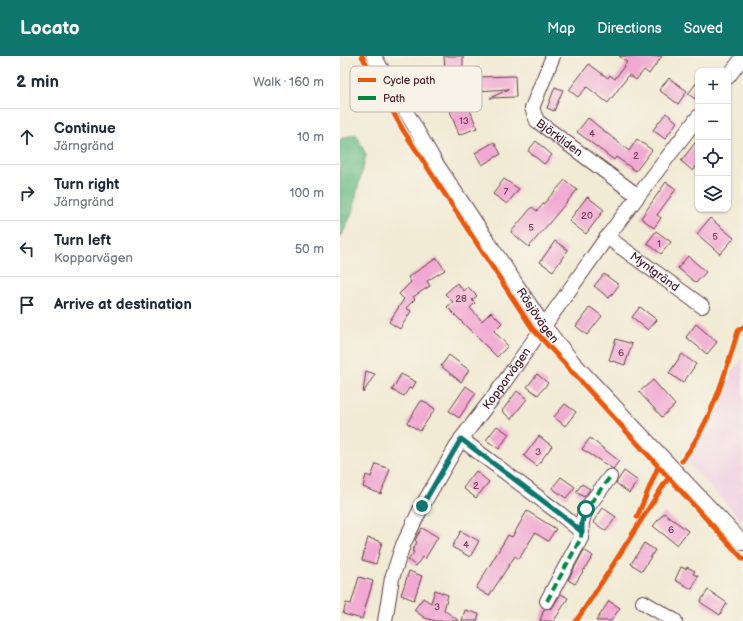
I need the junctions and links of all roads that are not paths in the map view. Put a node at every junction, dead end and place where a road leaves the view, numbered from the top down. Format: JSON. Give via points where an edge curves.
{"nodes":[{"id":1,"x":374,"y":56,"type":"edge"},
{"id":2,"x":553,"y":56,"type":"edge"},
{"id":3,"x":743,"y":57,"type":"edge"},
{"id":4,"x":380,"y":66,"type":"edge"},
{"id":5,"x":731,"y":73,"type":"edge"},
{"id":6,"x":406,"y":112,"type":"edge"},
{"id":7,"x":695,"y":121,"type":"edge"},
{"id":8,"x":638,"y":196,"type":"junction"},
{"id":9,"x":608,"y":237,"type":"junction"},
{"id":10,"x":702,"y":306,"type":"dead end"},
{"id":11,"x":544,"y":326,"type":"junction"},
{"id":12,"x":461,"y":439,"type":"junction"},
{"id":13,"x":610,"y":477,"type":"dead end"},
{"id":14,"x":582,"y":532,"type":"junction"},
{"id":15,"x":743,"y":543,"type":"edge"},
{"id":16,"x":547,"y":601,"type":"dead end"},
{"id":17,"x":644,"y":602,"type":"dead end"},
{"id":18,"x":389,"y":619,"type":"edge"},
{"id":19,"x":675,"y":621,"type":"edge"}],
"edges":[{"from":1,"to":4,"type":"street","name":"Rösjövägen"},
{"from":2,"to":8,"type":"street","name":"Björkliden","via":[[532,108],[537,121]]},
{"from":3,"to":5,"type":"street"},
{"from":6,"to":11,"type":"street","name":"Rösjövägen","via":[[434,160]]},
{"from":7,"to":8,"type":"street","name":"Kopparvägen"},
{"from":8,"to":9,"type":"street","name":"Kopparvägen"},
{"from":9,"to":10,"type":"street","name":"Myntgränd"},
{"from":9,"to":11,"type":"street","name":"Kopparvägen"},
{"from":11,"to":12,"type":"street","name":"Kopparvägen"},
{"from":11,"to":15,"type":"street","name":"Rösjövägen","via":[[573,362]]},
{"from":12,"to":14,"type":"street"},
{"from":12,"to":18,"type":"street","name":"Kopparvägen","via":[[422,506],[403,545],[392,578]]},
{"from":13,"to":14,"type":"street","via":[[586,509]]},
{"from":14,"to":16,"type":"street"},
{"from":17,"to":19,"type":"street"}]}
